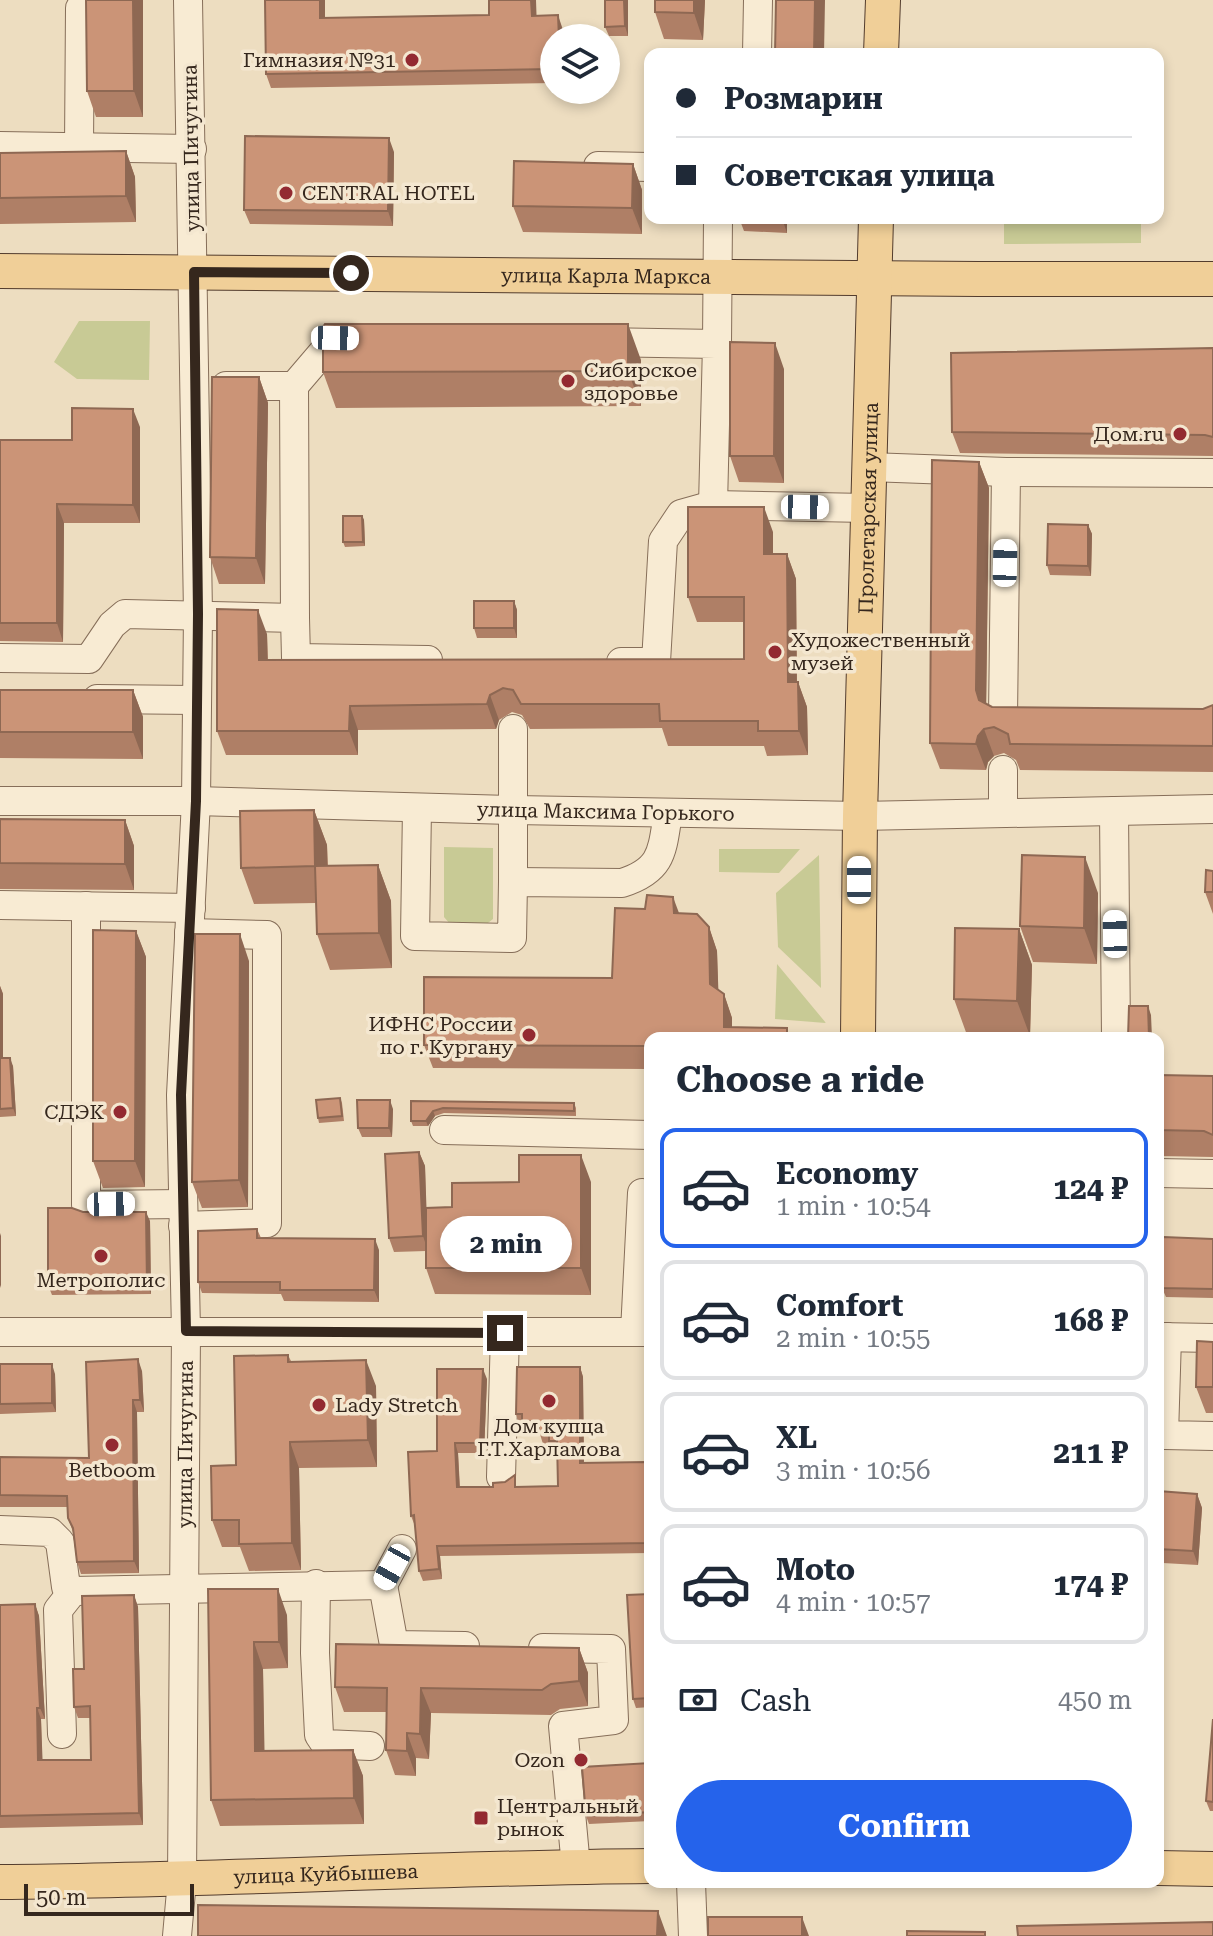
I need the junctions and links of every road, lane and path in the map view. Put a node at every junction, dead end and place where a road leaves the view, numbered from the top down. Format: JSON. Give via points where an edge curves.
{"nodes":[{"id":1,"x":188,"y":0,"type":"edge"},
{"id":2,"x":758,"y":0,"type":"edge"},
{"id":3,"x":883,"y":0,"type":"edge"},
{"id":4,"x":80,"y":8,"type":"dead end"},
{"id":5,"x":757,"y":48,"type":"edge"},
{"id":6,"x":881,"y":48,"type":"edge"},
{"id":7,"x":0,"y":146,"type":"edge"},
{"id":8,"x":79,"y":147,"type":"junction"},
{"id":9,"x":192,"y":149,"type":"junction"},
{"id":10,"x":578,"y":166,"type":"edge"},
{"id":11,"x":644,"y":167,"type":"edge"},
{"id":12,"x":718,"y":224,"type":"edge"},
{"id":13,"x":876,"y":224,"type":"edge"},
{"id":14,"x":0,"y":271,"type":"edge"},
{"id":15,"x":194,"y":272,"type":"junction"},
{"id":16,"x":717,"y":276,"type":"junction"},
{"id":17,"x":874,"y":277,"type":"junction"},
{"id":18,"x":1213,"y":279,"type":"edge"},
{"id":19,"x":383,"y":339,"type":"edge"},
{"id":20,"x":574,"y":342,"type":"edge"},
{"id":21,"x":717,"y":344,"type":"junction"},
{"id":22,"x":195,"y":386,"type":"junction"},
{"id":23,"x":294,"y":386,"type":"junction"},
{"id":24,"x":869,"y":467,"type":"junction"},
{"id":25,"x":1006,"y":472,"type":"junction"},
{"id":26,"x":1213,"y":473,"type":"edge"},
{"id":27,"x":713,"y":505,"type":"junction"},
{"id":28,"x":867,"y":508,"type":"junction"},
{"id":29,"x":198,"y":614,"type":"junction"},
{"id":30,"x":295,"y":618,"type":"junction"},
{"id":31,"x":0,"y":658,"type":"edge"},
{"id":32,"x":451,"y":661,"type":"edge"},
{"id":33,"x":592,"y":662,"type":"edge"},
{"id":34,"x":76,"y":699,"type":"edge"},
{"id":35,"x":196,"y":700,"type":"junction"},
{"id":36,"x":1033,"y":716,"type":"edge"},
{"id":37,"x":513,"y":729,"type":"dead end"},
{"id":38,"x":1003,"y":770,"type":"dead end"},
{"id":39,"x":0,"y":801,"type":"edge"},
{"id":40,"x":196,"y":801,"type":"junction"},
{"id":41,"x":417,"y":808,"type":"junction"},
{"id":42,"x":1213,"y":809,"type":"edge"},
{"id":43,"x":514,"y":810,"type":"junction"},
{"id":44,"x":1114,"y":811,"type":"junction"},
{"id":45,"x":668,"y":813,"type":"junction"},
{"id":46,"x":1003,"y":813,"type":"junction"},
{"id":47,"x":860,"y":816,"type":"junction"},
{"id":48,"x":513,"y":882,"type":"junction"},
{"id":49,"x":0,"y":905,"type":"edge"},
{"id":50,"x":86,"y":906,"type":"junction"},
{"id":51,"x":190,"y":920,"type":"junction"},
{"id":52,"x":858,"y":1032,"type":"edge"},
{"id":53,"x":1116,"y":1032,"type":"edge"},
{"id":54,"x":444,"y":1130,"type":"dead end"},
{"id":55,"x":644,"y":1135,"type":"edge"},
{"id":56,"x":1164,"y":1173,"type":"edge"},
{"id":57,"x":1213,"y":1174,"type":"edge"},
{"id":58,"x":642,"y":1193,"type":"dead end"},
{"id":59,"x":183,"y":1215,"type":"junction"},
{"id":60,"x":186,"y":1331,"type":"junction"},
{"id":61,"x":0,"y":1332,"type":"edge"},
{"id":62,"x":643,"y":1332,"type":"edge"},
{"id":63,"x":505,"y":1333,"type":"junction"},
{"id":64,"x":1164,"y":1337,"type":"edge"},
{"id":65,"x":1213,"y":1338,"type":"edge"},
{"id":66,"x":1164,"y":1435,"type":"edge"},
{"id":67,"x":1213,"y":1436,"type":"edge"},
{"id":68,"x":501,"y":1477,"type":"dead end"},
{"id":69,"x":0,"y":1530,"type":"edge"},
{"id":70,"x":402,"y":1549,"type":"dead end"},
{"id":71,"x":316,"y":1584,"type":"junction"},
{"id":72,"x":383,"y":1585,"type":"junction"},
{"id":73,"x":184,"y":1589,"type":"junction"},
{"id":74,"x":73,"y":1591,"type":"junction"},
{"id":75,"x":487,"y":1647,"type":"edge"},
{"id":76,"x":518,"y":1647,"type":"edge"},
{"id":77,"x":62,"y":1734,"type":"dead end"},
{"id":78,"x":370,"y":1746,"type":"dead end"},
{"id":79,"x":644,"y":1866,"type":"edge"},
{"id":80,"x":576,"y":1867,"type":"junction"},
{"id":81,"x":1164,"y":1868,"type":"edge"},
{"id":82,"x":1213,"y":1869,"type":"edge"},
{"id":83,"x":182,"y":1880,"type":"junction"},
{"id":84,"x":0,"y":1882,"type":"edge"},
{"id":85,"x":691,"y":1888,"type":"edge"},
{"id":86,"x":177,"y":1936,"type":"edge"},
{"id":87,"x":693,"y":1936,"type":"edge"}],
"edges":[{"from":1,"to":9,"type":"street","name":"улица Пичугина"},
{"from":2,"to":5,"type":"street"},
{"from":3,"to":6,"type":"main road"},
{"from":4,"to":8,"type":"street"},
{"from":7,"to":8,"type":"street"},
{"from":8,"to":9,"type":"street"},
{"from":9,"to":15,"type":"street","name":"улица Пичугина"},
{"from":10,"to":11,"type":"street"},
{"from":12,"to":16,"type":"street"},
{"from":13,"to":17,"type":"main road","name":"Пролетарская улица"},
{"from":14,"to":15,"type":"main road","name":"улица Карла Маркса"},
{"from":15,"to":16,"type":"main road","name":"улица Карла Маркса"},
{"from":15,"to":22,"type":"street","name":"улица Пичугина"},
{"from":16,"to":17,"type":"main road","name":"улица Карла Маркса"},
{"from":16,"to":21,"type":"street"},
{"from":17,"to":18,"type":"main road","name":"улица Карла Маркса"},
{"from":17,"to":24,"type":"main road","name":"Пролетарская улица"},
{"from":19,"to":23,"type":"street","via":[[335,338]]},
{"from":20,"to":21,"type":"street"},
{"from":21,"to":27,"type":"street"},
{"from":22,"to":23,"type":"street"},
{"from":22,"to":29,"type":"street","name":"улица Пичугина"},
{"from":23,"to":30,"type":"street"},
{"from":24,"to":25,"type":"street"},
{"from":24,"to":28,"type":"main road","name":"Пролетарская улица"},
{"from":25,"to":26,"type":"street"},
{"from":25,"to":36,"type":"street","via":[[1003,716]]},
{"from":27,"to":28,"type":"street"},
{"from":27,"to":33,"type":"street","via":[[681,514],[663,541],[656,662]]},
{"from":28,"to":47,"type":"main road","name":"Пролетарская улица"},
{"from":29,"to":30,"type":"street"},
{"from":29,"to":31,"type":"street","via":[[125,614],[89,659]]},
{"from":29,"to":35,"type":"street","name":"улица Пичугина"},
{"from":30,"to":32,"type":"street","via":[[296,658]]},
{"from":34,"to":35,"type":"street"},
{"from":35,"to":40,"type":"street","name":"улица Пичугина"},
{"from":37,"to":43,"type":"street"},
{"from":38,"to":46,"type":"street"},
{"from":39,"to":40,"type":"street","name":"улица Максима Горького"},
{"from":40,"to":41,"type":"street","name":"улица Максима Горького"},
{"from":40,"to":51,"type":"street","name":"улица Пичугина"},
{"from":41,"to":43,"type":"street","name":"улица Максима Горького"},
{"from":41,"to":48,"type":"street","via":[[415,936],[512,938]]},
{"from":42,"to":44,"type":"street","name":"улица Максима Горького"},
{"from":43,"to":45,"type":"street","name":"улица Максима Горького"},
{"from":43,"to":48,"type":"street"},
{"from":44,"to":46,"type":"street","name":"улица Максима Горького"},
{"from":44,"to":53,"type":"street"},
{"from":45,"to":47,"type":"street","name":"улица Максима Горького"},
{"from":45,"to":48,"type":"street","via":[[662,850],[653,868],[638,878],[622,883]]},
{"from":46,"to":47,"type":"street","name":"улица Максима Горького"},
{"from":47,"to":52,"type":"main road","name":"Пролетарская улица"},
{"from":49,"to":50,"type":"street"},
{"from":50,"to":51,"type":"street"},
{"from":50,"to":59,"type":"street","via":[[86,1205]]},
{"from":51,"to":59,"type":"street","name":"улица Пичугина","via":[[181,1095]]},
{"from":51,"to":59,"type":"street","via":[[267,935],[267,1223]]},
{"from":54,"to":55,"type":"street"},
{"from":56,"to":57,"type":"street"},
{"from":58,"to":62,"type":"street"},
{"from":59,"to":60,"type":"street","name":"улица Пичугина"},
{"from":60,"to":61,"type":"street"},
{"from":60,"to":63,"type":"street"},
{"from":60,"to":73,"type":"street","name":"улица Пичугина"},
{"from":62,"to":63,"type":"street"},
{"from":63,"to":68,"type":"street"},
{"from":64,"to":65,"type":"street"},
{"from":66,"to":67,"type":"street"},
{"from":69,"to":74,"type":"street","via":[[50,1532],[60,1542],[66,1587]]},
{"from":70,"to":72,"type":"street"},
{"from":71,"to":72,"type":"street"},
{"from":71,"to":73,"type":"street"},
{"from":71,"to":78,"type":"street","via":[[319,1735],[325,1744]]},
{"from":72,"to":75,"type":"street","via":[[394,1645]]},
{"from":73,"to":74,"type":"street"},
{"from":73,"to":83,"type":"street","name":"улица Пичугина"},
{"from":74,"to":77,"type":"street","via":[[58,1610]]},
{"from":76,"to":80,"type":"street","via":[[611,1649],[614,1720],[563,1726]]},
{"from":79,"to":80,"type":"main road","name":"улица Куйбышева"},
{"from":80,"to":83,"type":"main road","name":"улица Куйбышева"},
{"from":81,"to":82,"type":"main road"},
{"from":83,"to":84,"type":"main road","name":"улица Куйбышева"},
{"from":83,"to":86,"type":"street","name":"улица Пичугина"},
{"from":85,"to":87,"type":"street"}]}
